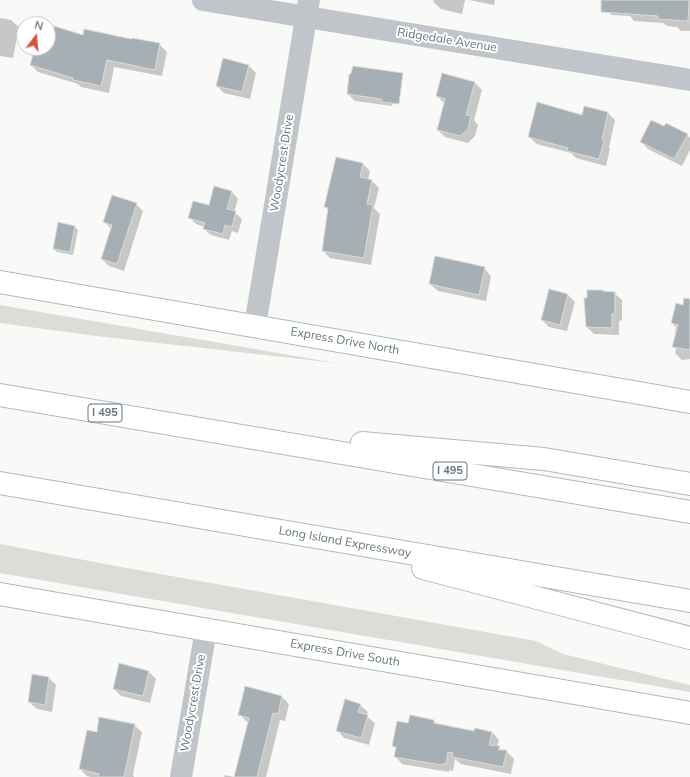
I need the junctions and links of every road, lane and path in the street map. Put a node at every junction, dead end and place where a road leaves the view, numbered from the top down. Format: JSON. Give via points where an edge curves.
{"nodes":[{"id":1,"x":203,"y":0,"type":"edge"},
{"id":2,"x":307,"y":9,"type":"edge"},
{"id":3,"x":690,"y":80,"type":"edge"},
{"id":4,"x":0,"y":282,"type":"edge"},
{"id":5,"x":255,"y":326,"type":"junction"},
{"id":6,"x":0,"y":395,"type":"edge"},
{"id":7,"x":690,"y":402,"type":"edge"},
{"id":8,"x":209,"y":430,"type":"junction"},
{"id":9,"x":0,"y":483,"type":"edge"},
{"id":10,"x":690,"y":484,"type":"edge"},
{"id":11,"x":690,"y":512,"type":"edge"},
{"id":12,"x":270,"y":529,"type":"junction"},
{"id":13,"x":0,"y":594,"type":"edge"},
{"id":14,"x":690,"y":601,"type":"edge"},
{"id":15,"x":206,"y":629,"type":"junction"},
{"id":16,"x":690,"y":638,"type":"edge"},
{"id":17,"x":690,"y":713,"type":"edge"},
{"id":18,"x":181,"y":777,"type":"edge"}],
"edges":[{"from":1,"to":2,"type":"street","name":"Ridgedale Avenue"},
{"from":2,"to":3,"type":"street","name":"Ridgedale Avenue"},
{"from":2,"to":5,"type":"street","name":"Woodycrest Drive"},
{"from":4,"to":5,"type":"main road","name":"Express Drive North"},
{"from":5,"to":7,"type":"main road","name":"Express Drive North"},
{"from":6,"to":8,"type":"main road","number":"I 495"},
{"from":8,"to":10,"type":"main road","via":[[544,459]]},
{"from":8,"to":11,"type":"main road","number":"I 495"},
{"from":9,"to":12,"type":"main road","name":"Long Island Expressway"},
{"from":12,"to":14,"type":"main road","name":"Long Island Expressway"},
{"from":12,"to":16,"type":"main road"},
{"from":13,"to":15,"type":"main road","name":"Express Drive South"},
{"from":15,"to":17,"type":"main road","name":"Express Drive South"},
{"from":15,"to":18,"type":"street","name":"Woodycrest Drive"}]}
